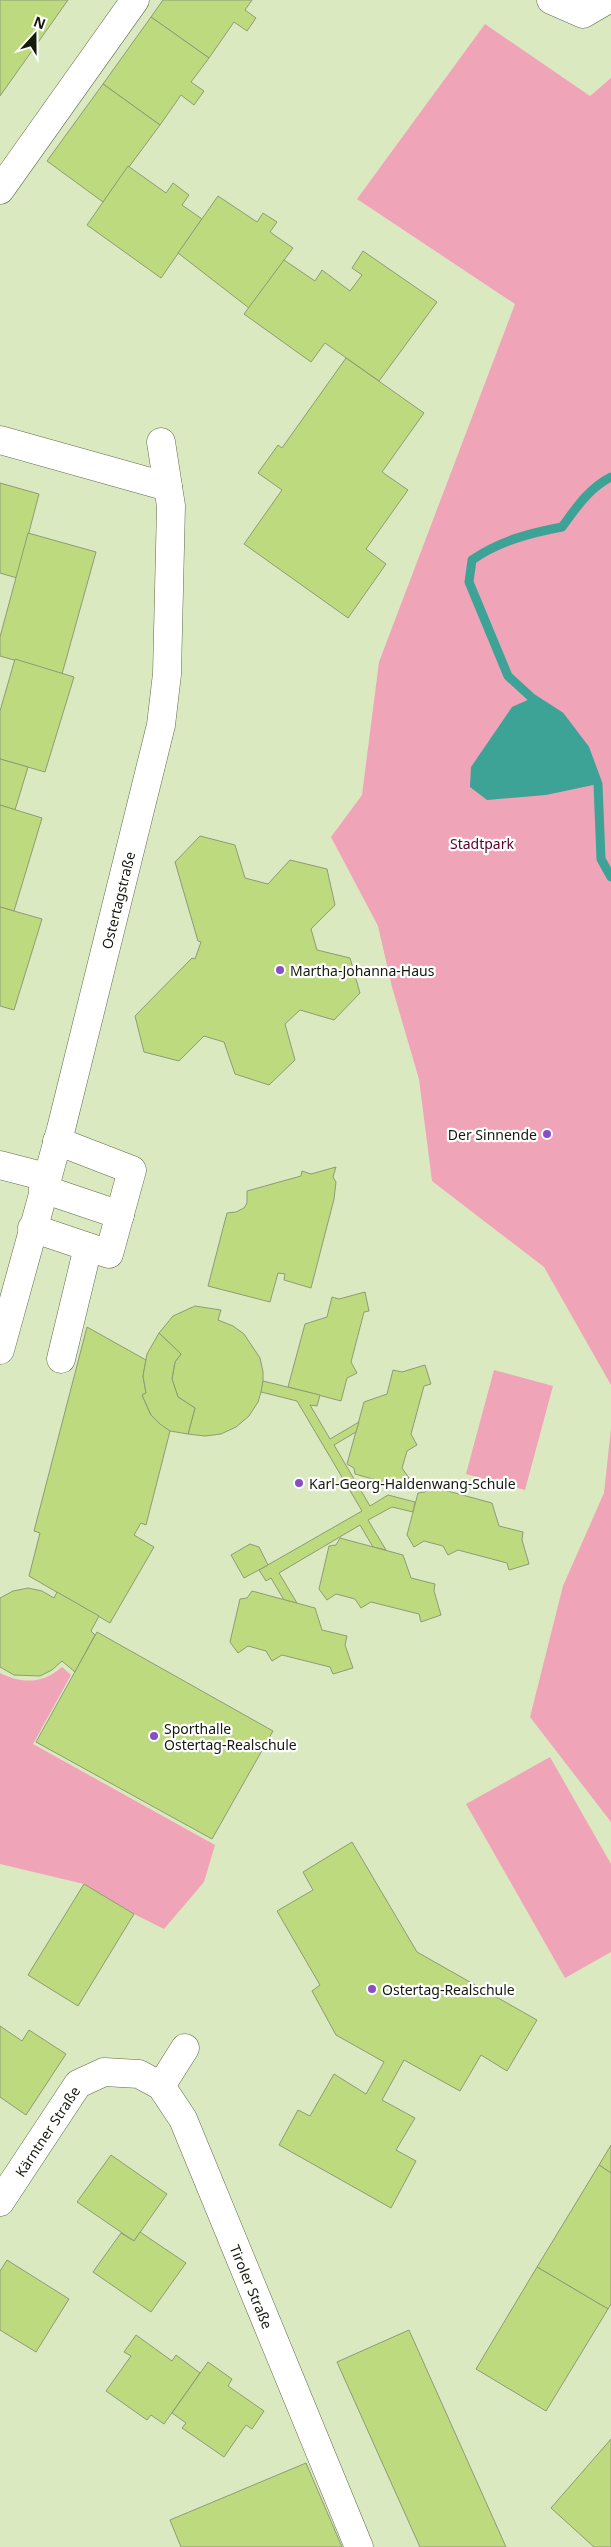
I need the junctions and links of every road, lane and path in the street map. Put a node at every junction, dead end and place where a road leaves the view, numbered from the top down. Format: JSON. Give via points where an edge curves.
{"nodes":[{"id":1,"x":135,"y":0,"type":"edge"},
{"id":2,"x":551,"y":0,"type":"edge"},
{"id":3,"x":607,"y":0,"type":"edge"},
{"id":4,"x":0,"y":190,"type":"edge"},
{"id":5,"x":0,"y":440,"type":"edge"},
{"id":6,"x":161,"y":442,"type":"dead end"},
{"id":7,"x":168,"y":487,"type":"junction"},
{"id":8,"x":57,"y":1141,"type":"junction"},
{"id":9,"x":0,"y":1165,"type":"edge"},
{"id":10,"x":44,"y":1183,"type":"junction"},
{"id":11,"x":120,"y":1215,"type":"junction"},
{"id":12,"x":32,"y":1228,"type":"junction"},
{"id":13,"x":88,"y":1247,"type":"junction"},
{"id":14,"x":0,"y":1350,"type":"edge"},
{"id":15,"x":60,"y":1359,"type":"dead end"},
{"id":16,"x":185,"y":2048,"type":"dead end"},
{"id":17,"x":104,"y":2072,"type":"joint"},
{"id":18,"x":161,"y":2086,"type":"junction"},
{"id":19,"x":0,"y":2202,"type":"edge"},
{"id":20,"x":359,"y":2547,"type":"edge"}],
"edges":[{"from":1,"to":4,"type":"street"},
{"from":2,"to":3,"type":"street","via":[[582,14]]},
{"from":5,"to":7,"type":"street"},
{"from":6,"to":7,"type":"street","name":"Ostertagstraße"},
{"from":7,"to":8,"type":"street","name":"Ostertagstraße","via":[[171,506],[167,674],[161,725]]},
{"from":8,"to":10,"type":"street","name":"Ostertagstraße"},
{"from":8,"to":11,"type":"street","via":[[132,1170]]},
{"from":9,"to":10,"type":"street"},
{"from":10,"to":11,"type":"street"},
{"from":10,"to":12,"type":"street","name":"Ostertagstraße"},
{"from":11,"to":13,"type":"street","via":[[110,1254]]},
{"from":12,"to":13,"type":"street"},
{"from":12,"to":14,"type":"street","name":"Ostertagstraße"},
{"from":13,"to":15,"type":"street"},
{"from":16,"to":18,"type":"street"},
{"from":17,"to":18,"type":"street","name":"Tiroler Straße","via":[[139,2074]]},
{"from":17,"to":19,"type":"street","name":"Kärntner Straße","via":[[78,2084]]},
{"from":18,"to":20,"type":"street","name":"Tiroler Straße","via":[[183,2118],[333,2504]]}]}
